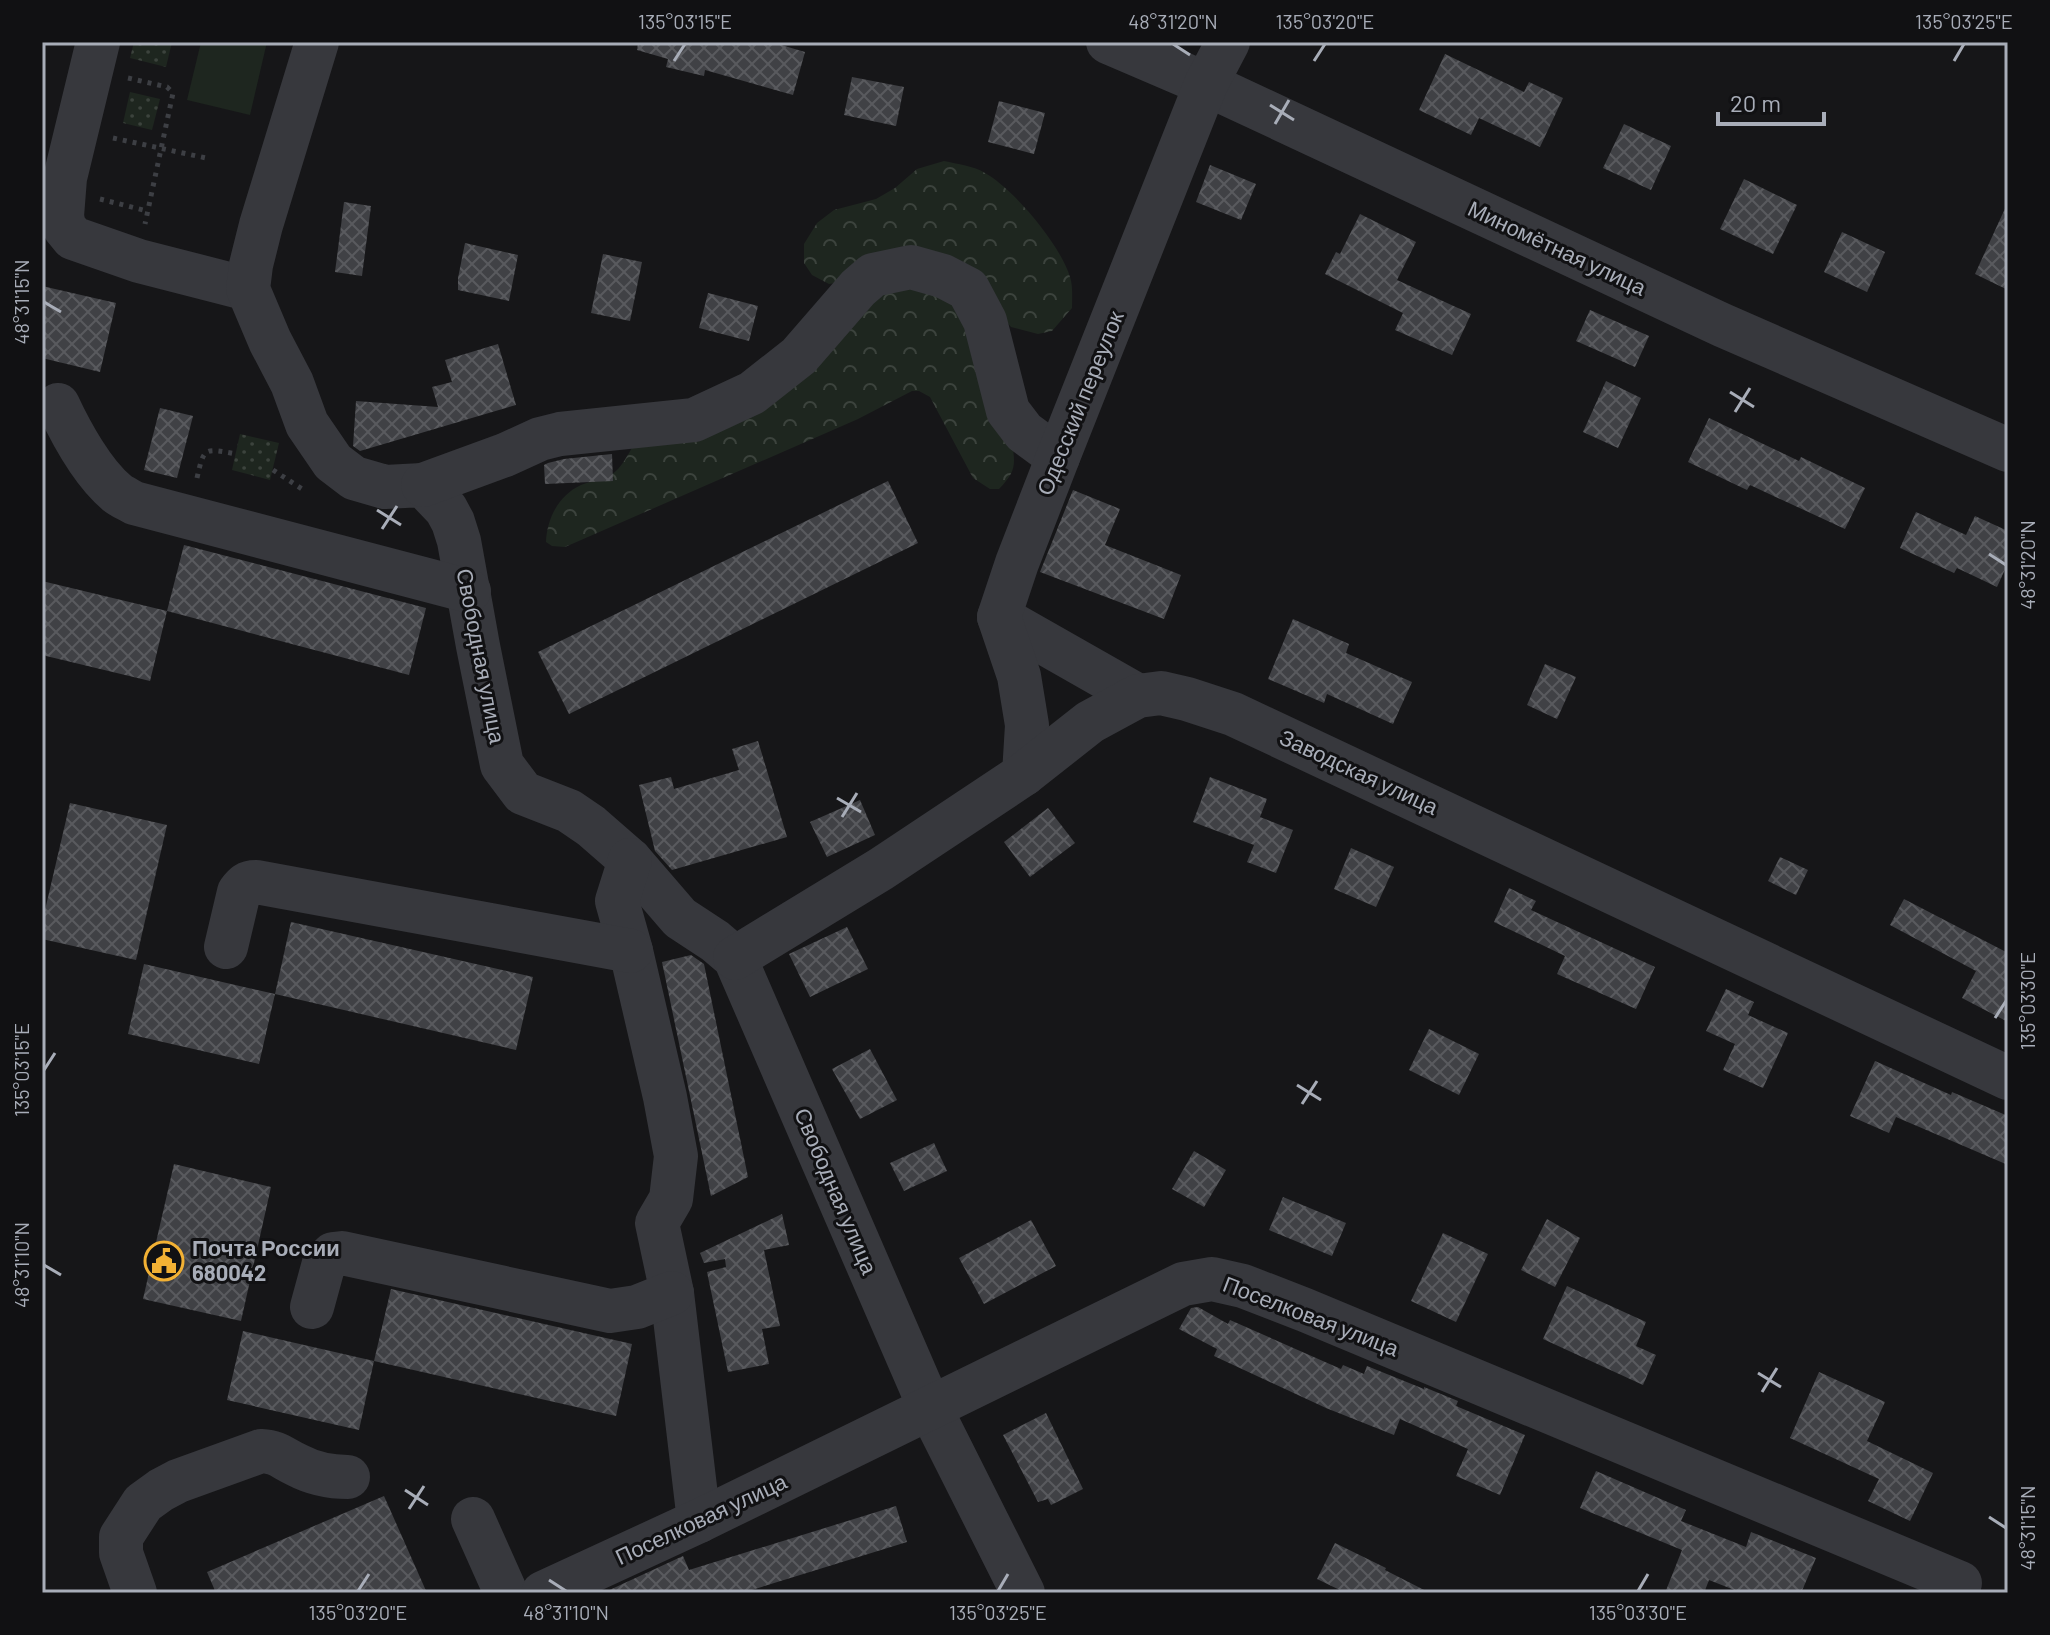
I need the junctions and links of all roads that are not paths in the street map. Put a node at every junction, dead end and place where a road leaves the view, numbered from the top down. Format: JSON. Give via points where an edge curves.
{"nodes":[{"id":1,"x":98,"y":42,"type":"edge"},
{"id":2,"x":317,"y":42,"type":"edge"},
{"id":3,"x":1108,"y":42,"type":"edge"},
{"id":4,"x":1228,"y":42,"type":"edge"},
{"id":5,"x":1206,"y":84,"type":"junction"},
{"id":6,"x":248,"y":289,"type":"junction"},
{"id":7,"x":58,"y":405,"type":"dead end"},
{"id":8,"x":2008,"y":450,"type":"edge"},
{"id":9,"x":1058,"y":457,"type":"junction"},
{"id":10,"x":423,"y":485,"type":"junction"},
{"id":11,"x":469,"y":591,"type":"junction"},
{"id":12,"x":999,"y":617,"type":"junction"},
{"id":13,"x":1138,"y":696,"type":"junction"},
{"id":14,"x":1024,"y":774,"type":"junction"},
{"id":15,"x":630,"y":860,"type":"junction"},
{"id":16,"x":226,"y":947,"type":"dead end"},
{"id":17,"x":631,"y":951,"type":"junction"},
{"id":18,"x":735,"y":958,"type":"junction"},
{"id":19,"x":2008,"y":1078,"type":"edge"},
{"id":20,"x":672,"y":1293,"type":"junction"},
{"id":21,"x":312,"y":1307,"type":"dead end"},
{"id":22,"x":930,"y":1408,"type":"junction"},
{"id":23,"x":348,"y":1477,"type":"dead end"},
{"id":24,"x":473,"y":1519,"type":"dead end"},
{"id":25,"x":699,"y":1521,"type":"junction"},
{"id":26,"x":1960,"y":1583,"type":"dead end"},
{"id":27,"x":135,"y":1593,"type":"edge"},
{"id":28,"x":506,"y":1593,"type":"edge"},
{"id":29,"x":543,"y":1593,"type":"edge"},
{"id":30,"x":1023,"y":1593,"type":"edge"}],
"edges":[{"from":1,"to":6,"type":"street","via":[[65,178],[64,227],[73,238],[139,261]]},
{"from":2,"to":6,"type":"street","via":[[261,225]]},
{"from":3,"to":5,"type":"street","name":"Миномётная улица"},
{"from":4,"to":5,"type":"street","name":"Одесский переулок"},
{"from":5,"to":8,"type":"street","name":"Миномётная улица","via":[[1722,325]]},
{"from":5,"to":9,"type":"street","name":"Одесский переулок"},
{"from":6,"to":10,"type":"street","via":[[307,424],[333,462],[354,478],[385,487]]},
{"from":7,"to":11,"type":"street","via":[[99,473],[134,503]]},
{"from":9,"to":10,"type":"street","via":[[1024,432],[1008,411],[985,321],[968,289],[911,267],[873,275],[799,356],[752,393],[694,420],[560,434]]},
{"from":9,"to":12,"type":"street","name":"Одесский переулок"},
{"from":10,"to":11,"type":"street","name":"Свободная улица","via":[[453,522]]},
{"from":11,"to":15,"type":"street","name":"Свободная улица","via":[[502,765],[523,793],[569,811]]},
{"from":12,"to":13,"type":"street"},
{"from":12,"to":14,"type":"street","via":[[1019,676],[1027,725]]},
{"from":13,"to":14,"type":"street","name":"Заводская улица","via":[[1090,722]]},
{"from":13,"to":19,"type":"street","name":"Заводская улица","via":[[1161,693],[1233,714]]},
{"from":14,"to":18,"type":"street","name":"Заводская улица"},
{"from":15,"to":17,"type":"street","via":[[617,901]]},
{"from":15,"to":18,"type":"street","name":"Свободная улица","via":[[680,918]]},
{"from":16,"to":17,"type":"street","via":[[239,892],[248,882],[256,882]]},
{"from":17,"to":20,"type":"street","via":[[676,1156],[671,1199],[657,1223]]},
{"from":18,"to":22,"type":"street","name":"Свободная улица"},
{"from":20,"to":21,"type":"street","via":[[610,1311],[342,1253],[324,1263]]},
{"from":20,"to":25,"type":"street"},
{"from":22,"to":25,"type":"street","name":"Поселковая улица"},
{"from":22,"to":26,"type":"street","name":"Поселковая улица","via":[[1183,1284],[1212,1279],[1305,1310]]},
{"from":22,"to":30,"type":"street","name":"Свободная улица"},
{"from":23,"to":27,"type":"street","via":[[314,1473],[274,1452],[261,1451],[178,1481],[143,1503],[121,1537]]},
{"from":24,"to":28,"type":"street"},
{"from":25,"to":29,"type":"street","name":"Поселковая улица"}]}
